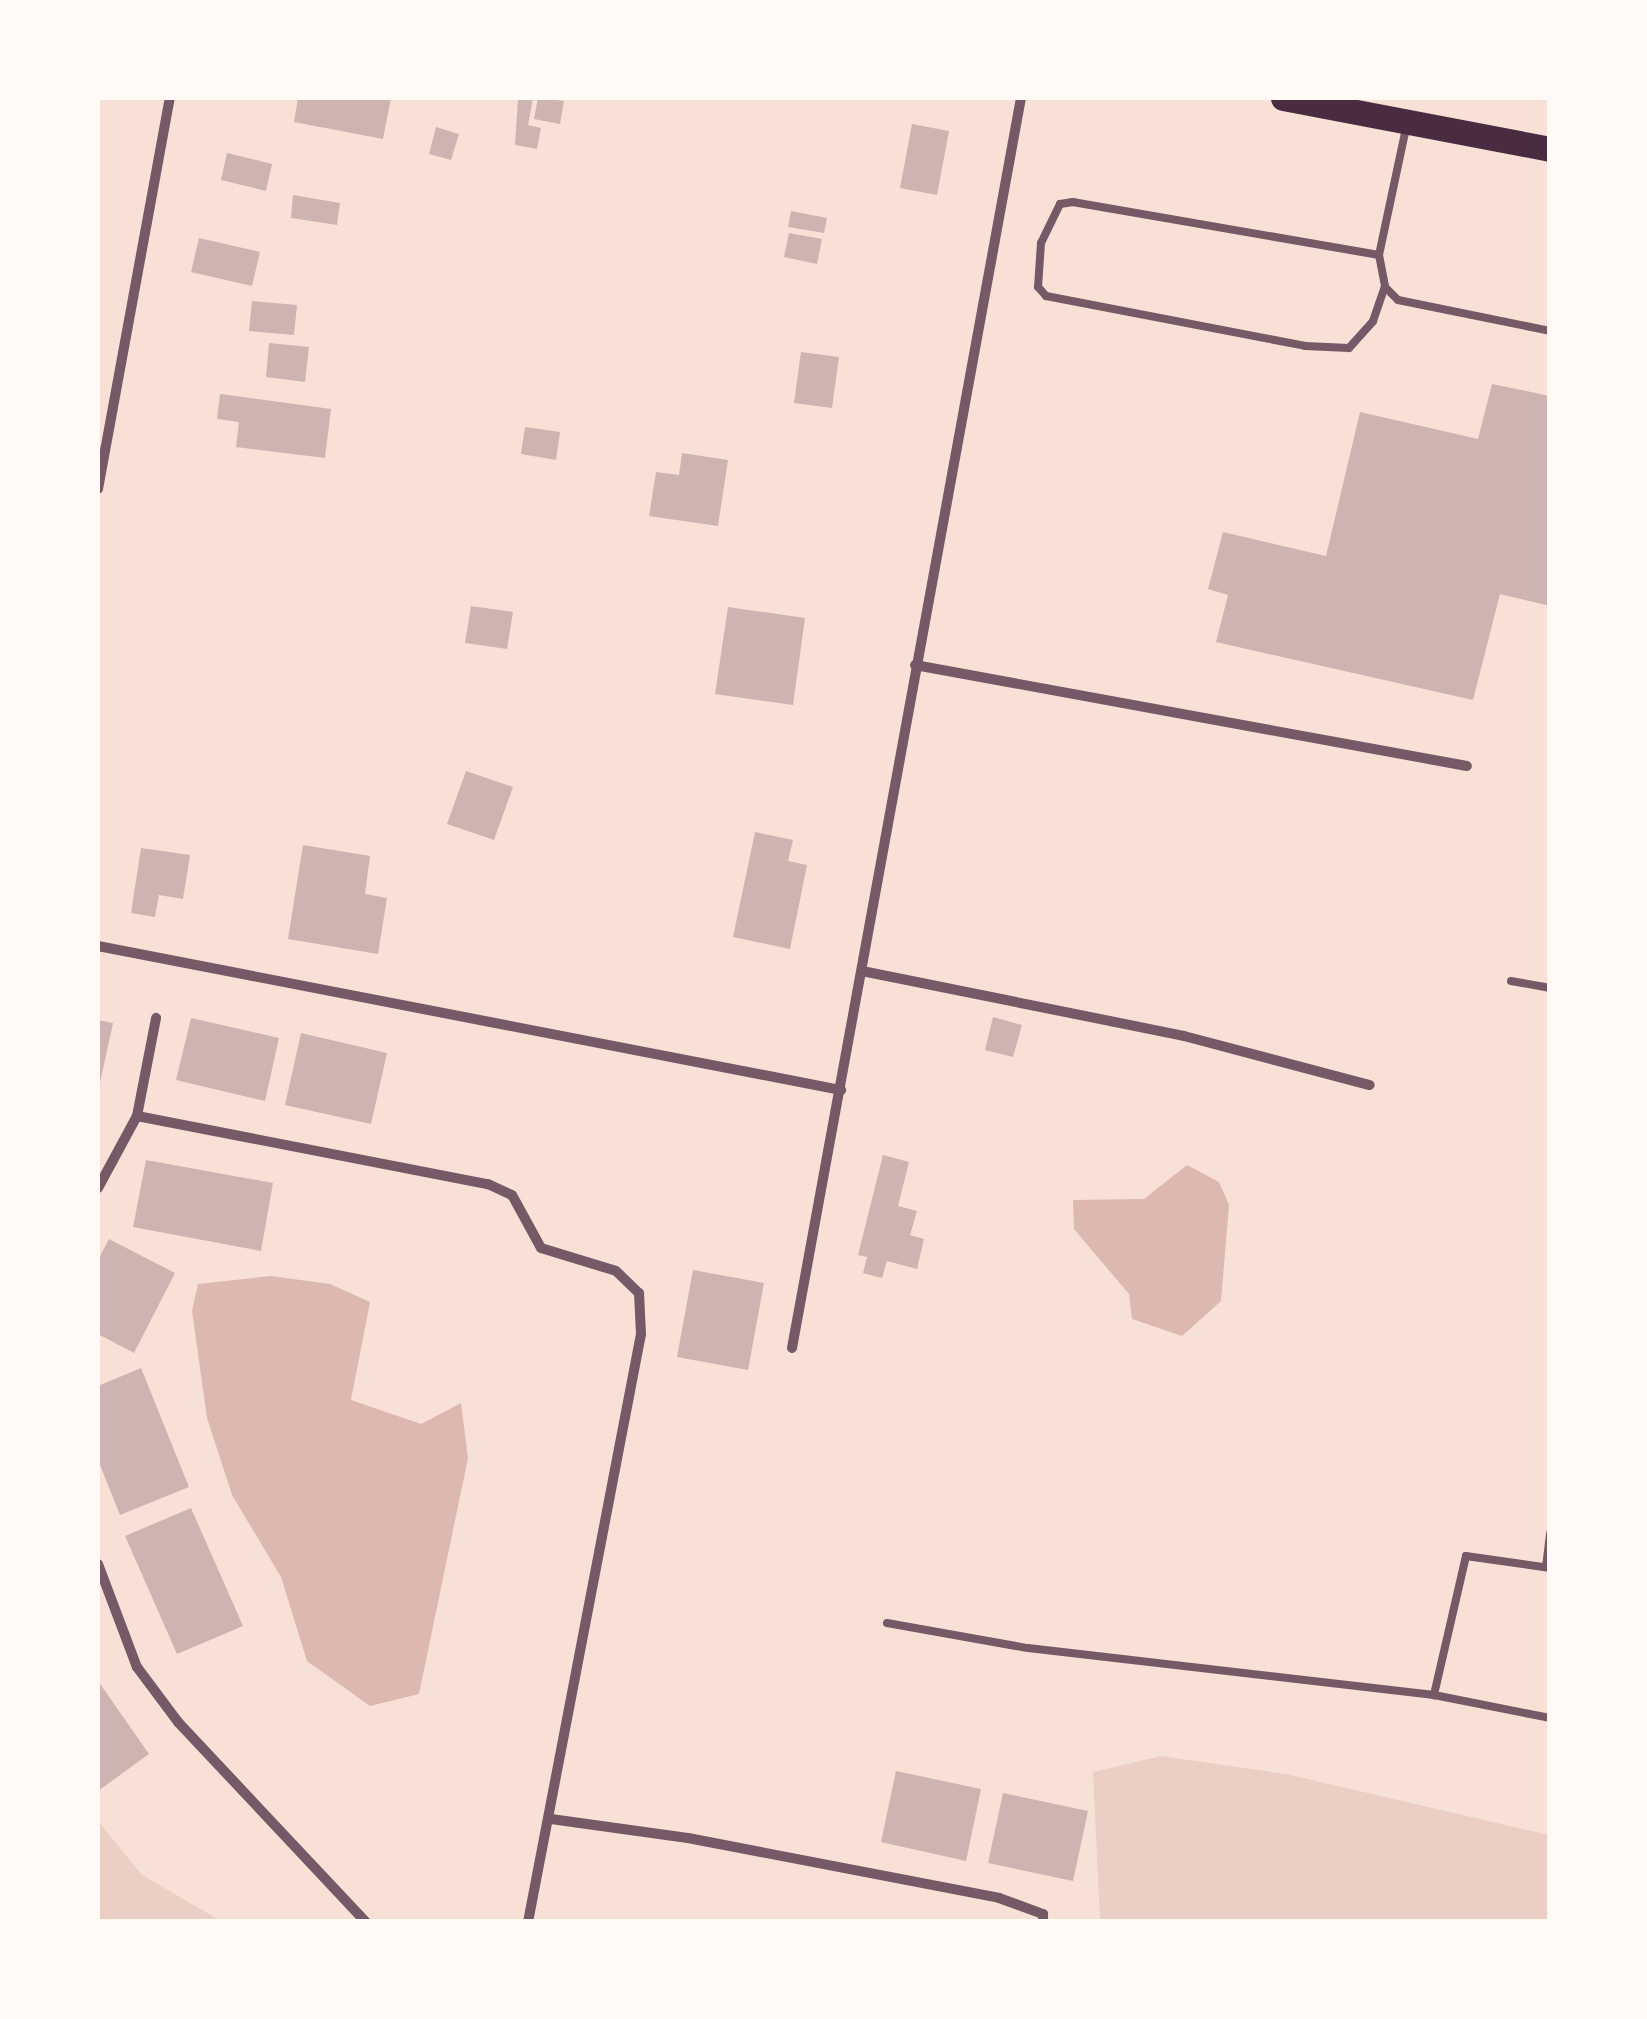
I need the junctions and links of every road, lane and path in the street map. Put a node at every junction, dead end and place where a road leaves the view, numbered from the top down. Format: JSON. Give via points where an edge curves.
{"nodes":[{"id":1,"x":170,"y":98,"type":"edge"},
{"id":2,"x":1021,"y":98,"type":"edge"},
{"id":3,"x":1283,"y":98,"type":"edge"},
{"id":4,"x":1324,"y":101,"type":"edge"},
{"id":5,"x":1407,"y":122,"type":"junction"},
{"id":6,"x":1550,"y":149,"type":"edge"},
{"id":7,"x":1379,"y":256,"type":"junction"},
{"id":8,"x":1385,"y":287,"type":"junction"},
{"id":9,"x":1550,"y":331,"type":"edge"},
{"id":10,"x":98,"y":489,"type":"edge"},
{"id":11,"x":915,"y":665,"type":"junction"},
{"id":12,"x":1467,"y":766,"type":"dead end"},
{"id":13,"x":98,"y":946,"type":"edge"},
{"id":14,"x":862,"y":971,"type":"junction"},
{"id":15,"x":1510,"y":981,"type":"dead end"},
{"id":16,"x":1550,"y":988,"type":"edge"},
{"id":17,"x":156,"y":1018,"type":"dead end"},
{"id":18,"x":1370,"y":1085,"type":"dead end"},
{"id":19,"x":841,"y":1090,"type":"junction"},
{"id":20,"x":137,"y":1116,"type":"junction"},
{"id":21,"x":98,"y":1188,"type":"edge"},
{"id":22,"x":792,"y":1348,"type":"dead end"},
{"id":23,"x":1550,"y":1533,"type":"edge"},
{"id":24,"x":98,"y":1564,"type":"edge"},
{"id":25,"x":1548,"y":1568,"type":"edge"},
{"id":26,"x":888,"y":1623,"type":"dead end"},
{"id":27,"x":1434,"y":1695,"type":"junction"},
{"id":28,"x":1550,"y":1718,"type":"edge"},
{"id":29,"x":551,"y":1820,"type":"junction"},
{"id":30,"x":366,"y":1922,"type":"edge"},
{"id":31,"x":528,"y":1922,"type":"edge"},
{"id":32,"x":1043,"y":1922,"type":"edge"}],
"edges":[{"from":1,"to":10,"type":"street"},
{"from":2,"to":11,"type":"street"},
{"from":3,"to":4,"type":"main road"},
{"from":4,"to":5,"type":"main road"},
{"from":5,"to":6,"type":"main road"},
{"from":5,"to":7,"type":"lane"},
{"from":7,"to":8,"type":"lane"},
{"from":7,"to":8,"type":"lane","via":[[1073,202],[1060,204],[1041,242],[1038,286],[1046,296],[1305,346],[1349,348],[1373,322]]},
{"from":8,"to":9,"type":"lane","via":[[1398,300]]},
{"from":11,"to":12,"type":"street"},
{"from":11,"to":14,"type":"street"},
{"from":13,"to":19,"type":"street"},
{"from":14,"to":18,"type":"street","via":[[1165,1032]]},
{"from":14,"to":19,"type":"street"},
{"from":15,"to":16,"type":"lane"},
{"from":17,"to":20,"type":"street"},
{"from":19,"to":22,"type":"street"},
{"from":20,"to":21,"type":"street"},
{"from":20,"to":29,"type":"street","via":[[488,1184],[512,1195],[542,1248],[616,1271],[639,1293],[642,1334]]},
{"from":23,"to":25,"type":"lane"},
{"from":24,"to":30,"type":"street","via":[[137,1667],[178,1722]]},
{"from":25,"to":27,"type":"lane","via":[[1466,1556]]},
{"from":26,"to":27,"type":"lane","via":[[1063,1652]]},
{"from":27,"to":28,"type":"lane"},
{"from":29,"to":31,"type":"street"},
{"from":29,"to":32,"type":"street","via":[[688,1838],[999,1898],[1042,1914]]}]}
